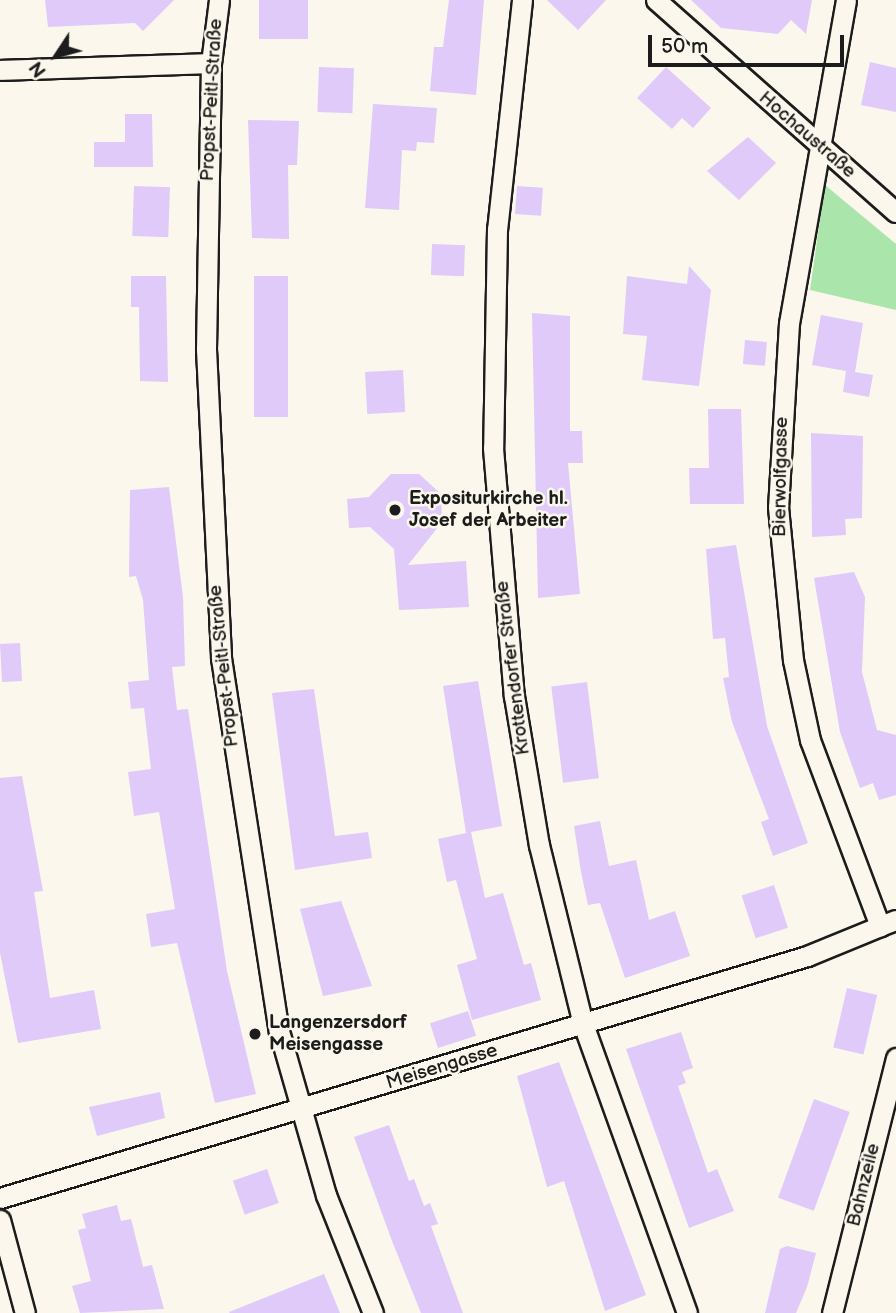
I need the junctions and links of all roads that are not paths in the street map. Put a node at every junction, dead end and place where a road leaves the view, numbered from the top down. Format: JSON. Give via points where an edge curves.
{"nodes":[{"id":1,"x":219,"y":0,"type":"edge"},
{"id":2,"x":522,"y":0,"type":"edge"},
{"id":3,"x":656,"y":0,"type":"edge"},
{"id":4,"x":846,"y":0,"type":"edge"},
{"id":5,"x":211,"y":63,"type":"junction"},
{"id":6,"x":0,"y":70,"type":"edge"},
{"id":7,"x":818,"y":147,"type":"junction"},
{"id":8,"x":896,"y":212,"type":"edge"},
{"id":9,"x":888,"y":923,"type":"edge"},
{"id":10,"x":583,"y":1024,"type":"junction"},
{"id":11,"x":896,"y":1058,"type":"edge"},
{"id":12,"x":298,"y":1111,"type":"junction"},
{"id":13,"x":0,"y":1198,"type":"edge"},
{"id":14,"x":0,"y":1220,"type":"edge"},
{"id":15,"x":24,"y":1313,"type":"edge"},
{"id":16,"x":373,"y":1313,"type":"edge"},
{"id":17,"x":687,"y":1313,"type":"edge"},
{"id":18,"x":832,"y":1313,"type":"edge"}],
"edges":[{"from":1,"to":5,"type":"street","name":"Propst-Peitl-Straße"},
{"from":2,"to":10,"type":"street","name":"Krottendorfer Straße","via":[[497,229],[493,447],[523,756]]},
{"from":3,"to":7,"type":"street","name":"Hochaustraße"},
{"from":4,"to":7,"type":"street","name":"Bierwolfgasse"},
{"from":5,"to":6,"type":"street"},
{"from":5,"to":12,"type":"street","name":"Propst-Peitl-Straße","via":[[207,455],[221,658],[258,914]]},
{"from":7,"to":8,"type":"street","name":"Hochaustraße"},
{"from":7,"to":9,"type":"street","name":"Bierwolfgasse","via":[[784,387],[783,578],[810,740]]},
{"from":9,"to":10,"type":"street","name":"Meisengasse","via":[[822,951]]},
{"from":10,"to":12,"type":"street","name":"Meisengasse"},
{"from":10,"to":17,"type":"street","name":"Krottendorfer Straße"},
{"from":11,"to":18,"type":"street","name":"Bahnzeile"},
{"from":12,"to":13,"type":"street","name":"Meisengasse"},
{"from":12,"to":16,"type":"street","name":"Propst-Peitl-Straße"},
{"from":14,"to":15,"type":"street"}]}
